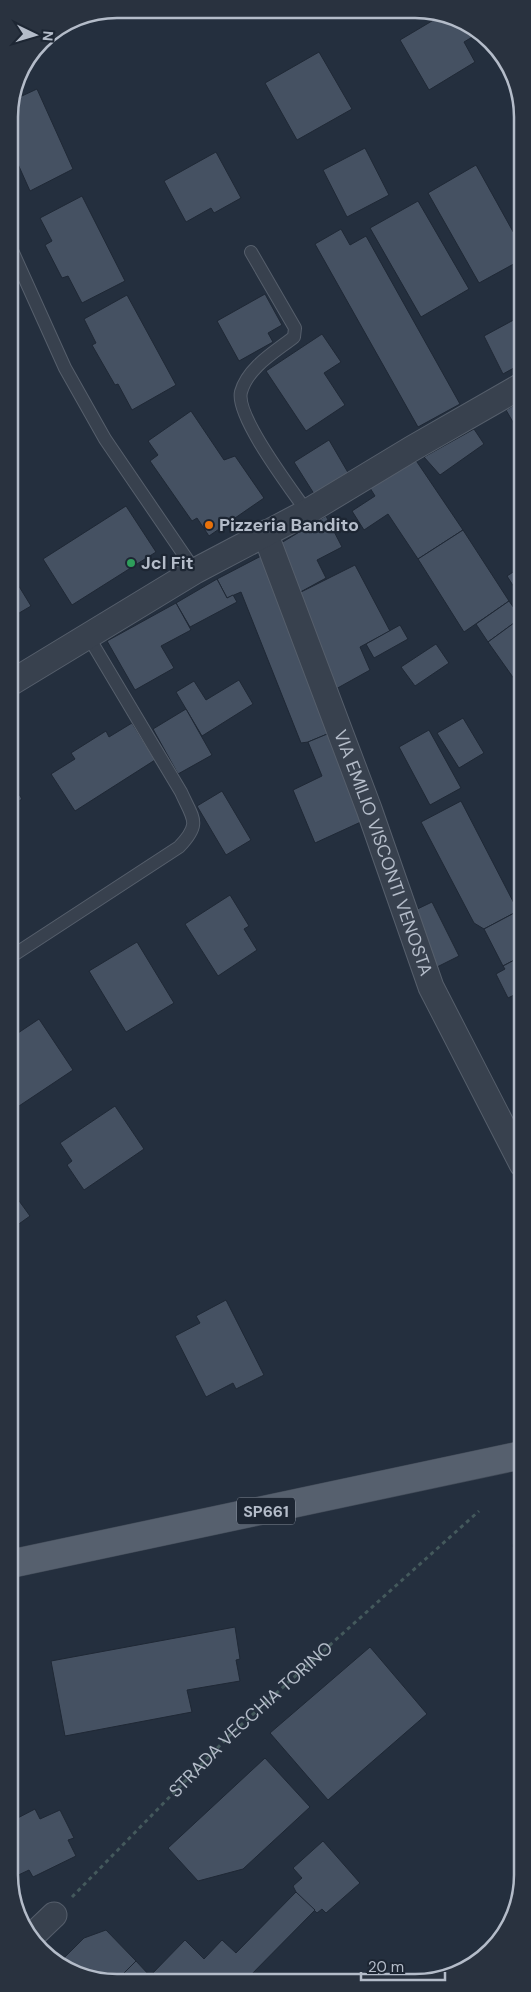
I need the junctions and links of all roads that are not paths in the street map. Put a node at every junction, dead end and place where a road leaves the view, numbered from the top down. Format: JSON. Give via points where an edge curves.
{"nodes":[{"id":1,"x":251,"y":252,"type":"dead end"},
{"id":2,"x":18,"y":264,"type":"edge"},
{"id":3,"x":514,"y":390,"type":"edge"},
{"id":4,"x":307,"y":512,"type":"junction"},
{"id":5,"x":265,"y":533,"type":"junction"},
{"id":6,"x":195,"y":571,"type":"junction"},
{"id":7,"x":88,"y":636,"type":"junction"},
{"id":8,"x":18,"y":679,"type":"edge"},
{"id":9,"x":18,"y":952,"type":"edge"},
{"id":10,"x":513,"y":1147,"type":"edge"},
{"id":11,"x":513,"y":1454,"type":"edge"},
{"id":12,"x":18,"y":1562,"type":"edge"},
{"id":13,"x":54,"y":1915,"type":"road end"},
{"id":14,"x":36,"y":1932,"type":"edge"}],
"edges":[{"from":1,"to":4,"type":"lane","via":[[295,328],[294,337],[257,366],[241,392],[241,404],[248,423]]},
{"from":2,"to":6,"type":"lane","via":[[65,368],[105,439]]},
{"from":3,"to":4,"type":"street"},
{"from":4,"to":5,"type":"street"},
{"from":5,"to":6,"type":"street"},
{"from":5,"to":10,"type":"street","name":"VIA EMILIO VISCONTI VENOSTA","via":[[432,987]]},
{"from":6,"to":7,"type":"street"},
{"from":7,"to":8,"type":"street"},
{"from":7,"to":9,"type":"lane","via":[[181,792],[194,826],[192,834],[180,847]]},
{"from":11,"to":12,"type":"main road","number":"SP661"},
{"from":13,"to":14,"type":"street"}]}
